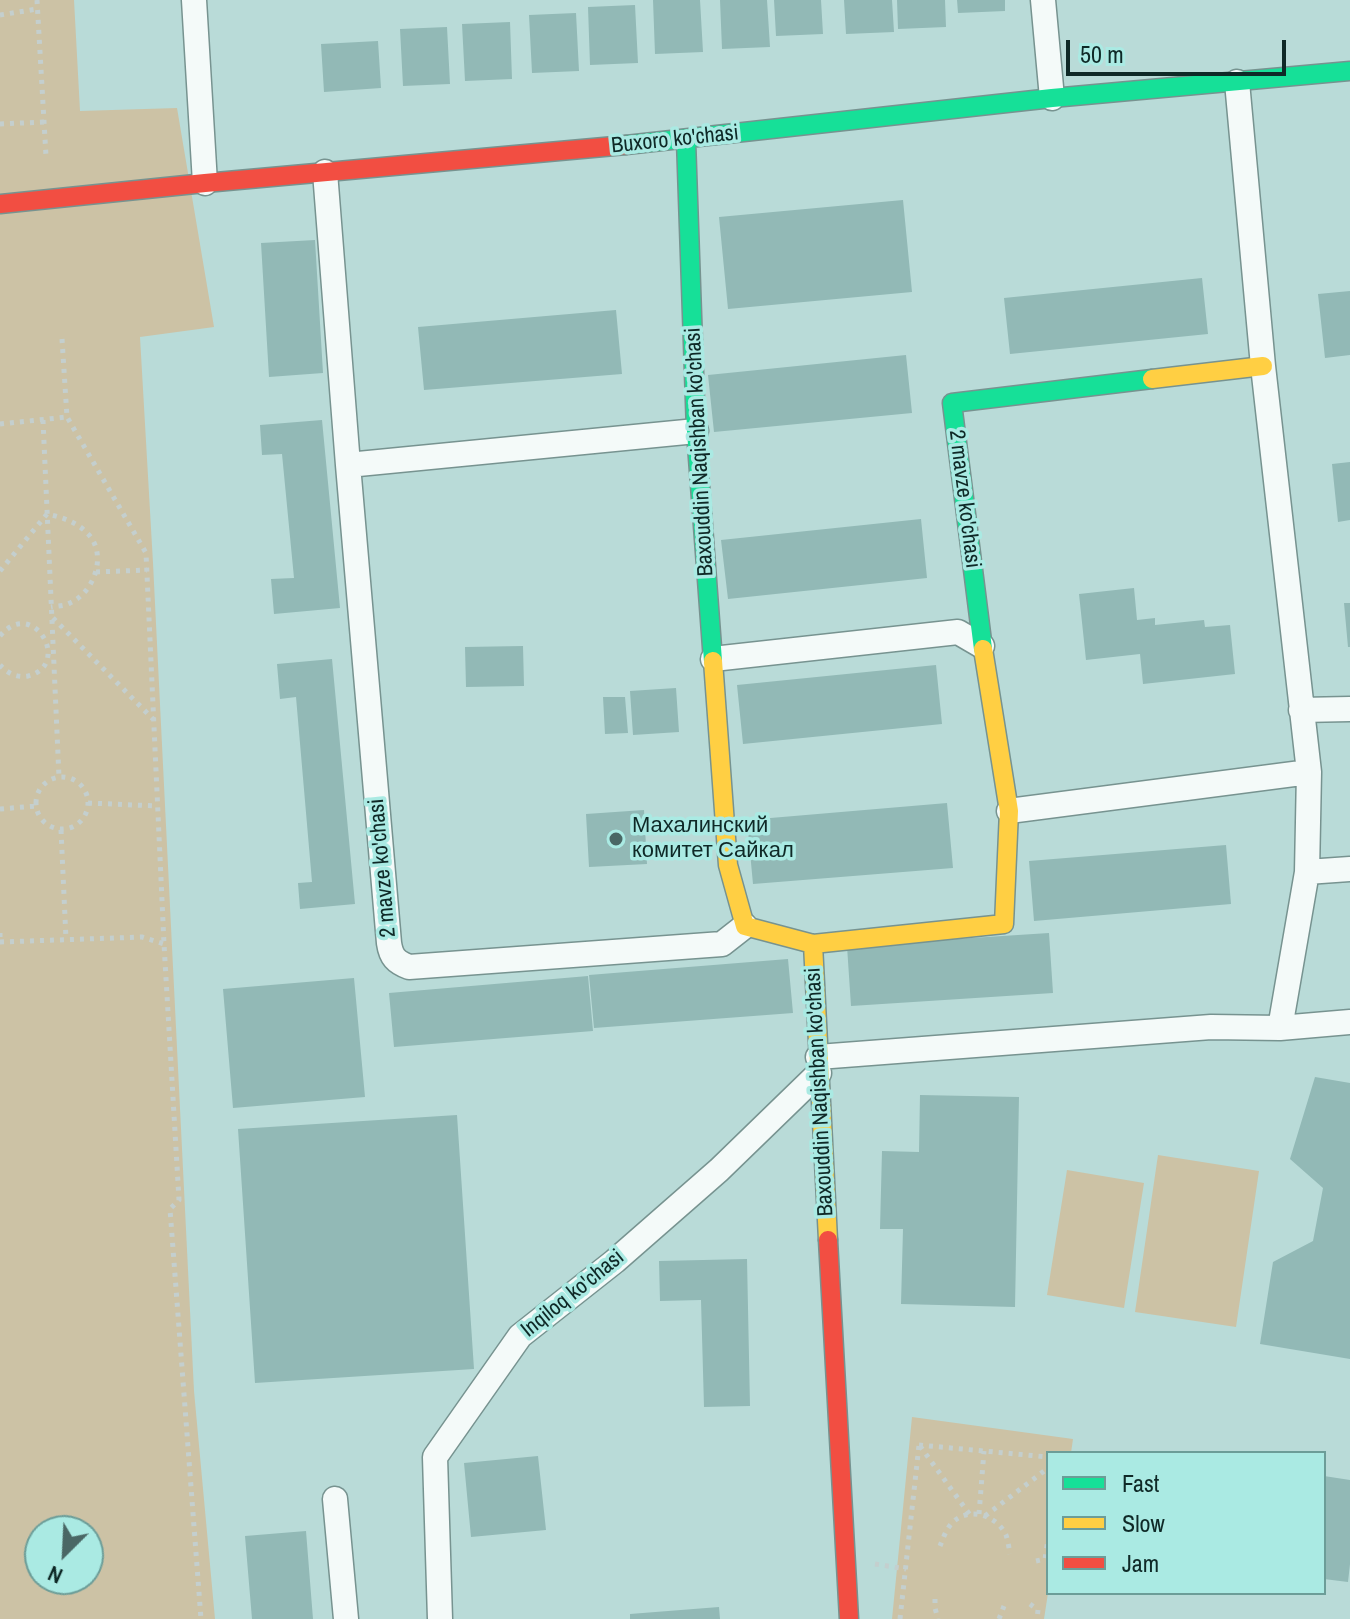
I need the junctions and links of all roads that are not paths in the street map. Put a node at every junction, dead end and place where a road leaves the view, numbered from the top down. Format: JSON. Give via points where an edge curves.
{"nodes":[{"id":1,"x":194,"y":0,"type":"edge"},
{"id":2,"x":1043,"y":0,"type":"edge"},
{"id":3,"x":1350,"y":71,"type":"edge"},
{"id":4,"x":1237,"y":82,"type":"junction"},
{"id":5,"x":1052,"y":98,"type":"junction"},
{"id":6,"x":686,"y":140,"type":"junction"},
{"id":7,"x":325,"y":172,"type":"junction"},
{"id":8,"x":205,"y":183,"type":"junction"},
{"id":9,"x":0,"y":204,"type":"edge"},
{"id":10,"x":1263,"y":366,"type":"junction"},
{"id":11,"x":696,"y":431,"type":"junction"},
{"id":12,"x":348,"y":465,"type":"junction"},
{"id":13,"x":982,"y":646,"type":"junction"},
{"id":14,"x":713,"y":659,"type":"junction"},
{"id":15,"x":1350,"y":709,"type":"edge"},
{"id":16,"x":1301,"y":710,"type":"junction"},
{"id":17,"x":1309,"y":772,"type":"junction"},
{"id":18,"x":1009,"y":811,"type":"junction"},
{"id":19,"x":1350,"y":869,"type":"edge"},
{"id":20,"x":1307,"y":872,"type":"junction"},
{"id":21,"x":745,"y":926,"type":"junction"},
{"id":22,"x":813,"y":944,"type":"junction"},
{"id":23,"x":1350,"y":1022,"type":"edge"},
{"id":24,"x":1280,"y":1028,"type":"junction"},
{"id":25,"x":818,"y":1065,"type":"junction"},
{"id":26,"x":335,"y":1499,"type":"dead end"},
{"id":27,"x":346,"y":1619,"type":"edge"},
{"id":28,"x":440,"y":1619,"type":"edge"},
{"id":29,"x":849,"y":1619,"type":"edge"}],
"edges":[{"from":1,"to":8,"type":"street"},
{"from":2,"to":5,"type":"street"},
{"from":3,"to":4,"type":"street","name":"Buxoro ko'chasi"},
{"from":4,"to":5,"type":"street","name":"Buxoro ko'chasi"},
{"from":4,"to":10,"type":"street"},
{"from":5,"to":6,"type":"street","name":"Buxoro ko'chasi"},
{"from":6,"to":7,"type":"street","name":"Buxoro ko'chasi"},
{"from":6,"to":11,"type":"street","name":"Baxouddin Naqishban ko'chasi"},
{"from":7,"to":8,"type":"street","name":"Buxoro ko'chasi"},
{"from":7,"to":12,"type":"street"},
{"from":8,"to":9,"type":"street","name":"Buxoro ko'chasi"},
{"from":10,"to":13,"type":"street","name":"2 mavze ko'chasi","via":[[952,403]]},
{"from":10,"to":16,"type":"street"},
{"from":11,"to":12,"type":"street"},
{"from":11,"to":14,"type":"street","name":"Baxouddin Naqishban ko'chasi"},
{"from":12,"to":21,"type":"street","name":"2 mavze ko'chasi","via":[[389,943],[395,959],[409,967],[722,944]]},
{"from":13,"to":14,"type":"street","via":[[958,632]]},
{"from":13,"to":18,"type":"street","name":"2 mavze ko'chasi"},
{"from":14,"to":21,"type":"street","name":"Baxouddin Naqishban ko'chasi","via":[[728,865]]},
{"from":15,"to":16,"type":"street"},
{"from":16,"to":17,"type":"street"},
{"from":17,"to":18,"type":"street"},
{"from":17,"to":20,"type":"street"},
{"from":18,"to":22,"type":"street","name":"2 mavze ko'chasi","via":[[1004,924]]},
{"from":19,"to":20,"type":"street"},
{"from":20,"to":24,"type":"street"},
{"from":21,"to":22,"type":"street","name":"Baxouddin Naqishban ko'chasi"},
{"from":22,"to":25,"type":"street","name":"Baxouddin Naqishban ko'chasi"},
{"from":23,"to":24,"type":"street"},
{"from":24,"to":25,"type":"street","via":[[1211,1027]]},
{"from":25,"to":28,"type":"street","name":"Inqiloq ko'chasi","via":[[719,1170],[520,1336],[435,1457]]},
{"from":25,"to":29,"type":"street","name":"Baxouddin Naqishban ko'chasi"},
{"from":26,"to":27,"type":"street"}]}
